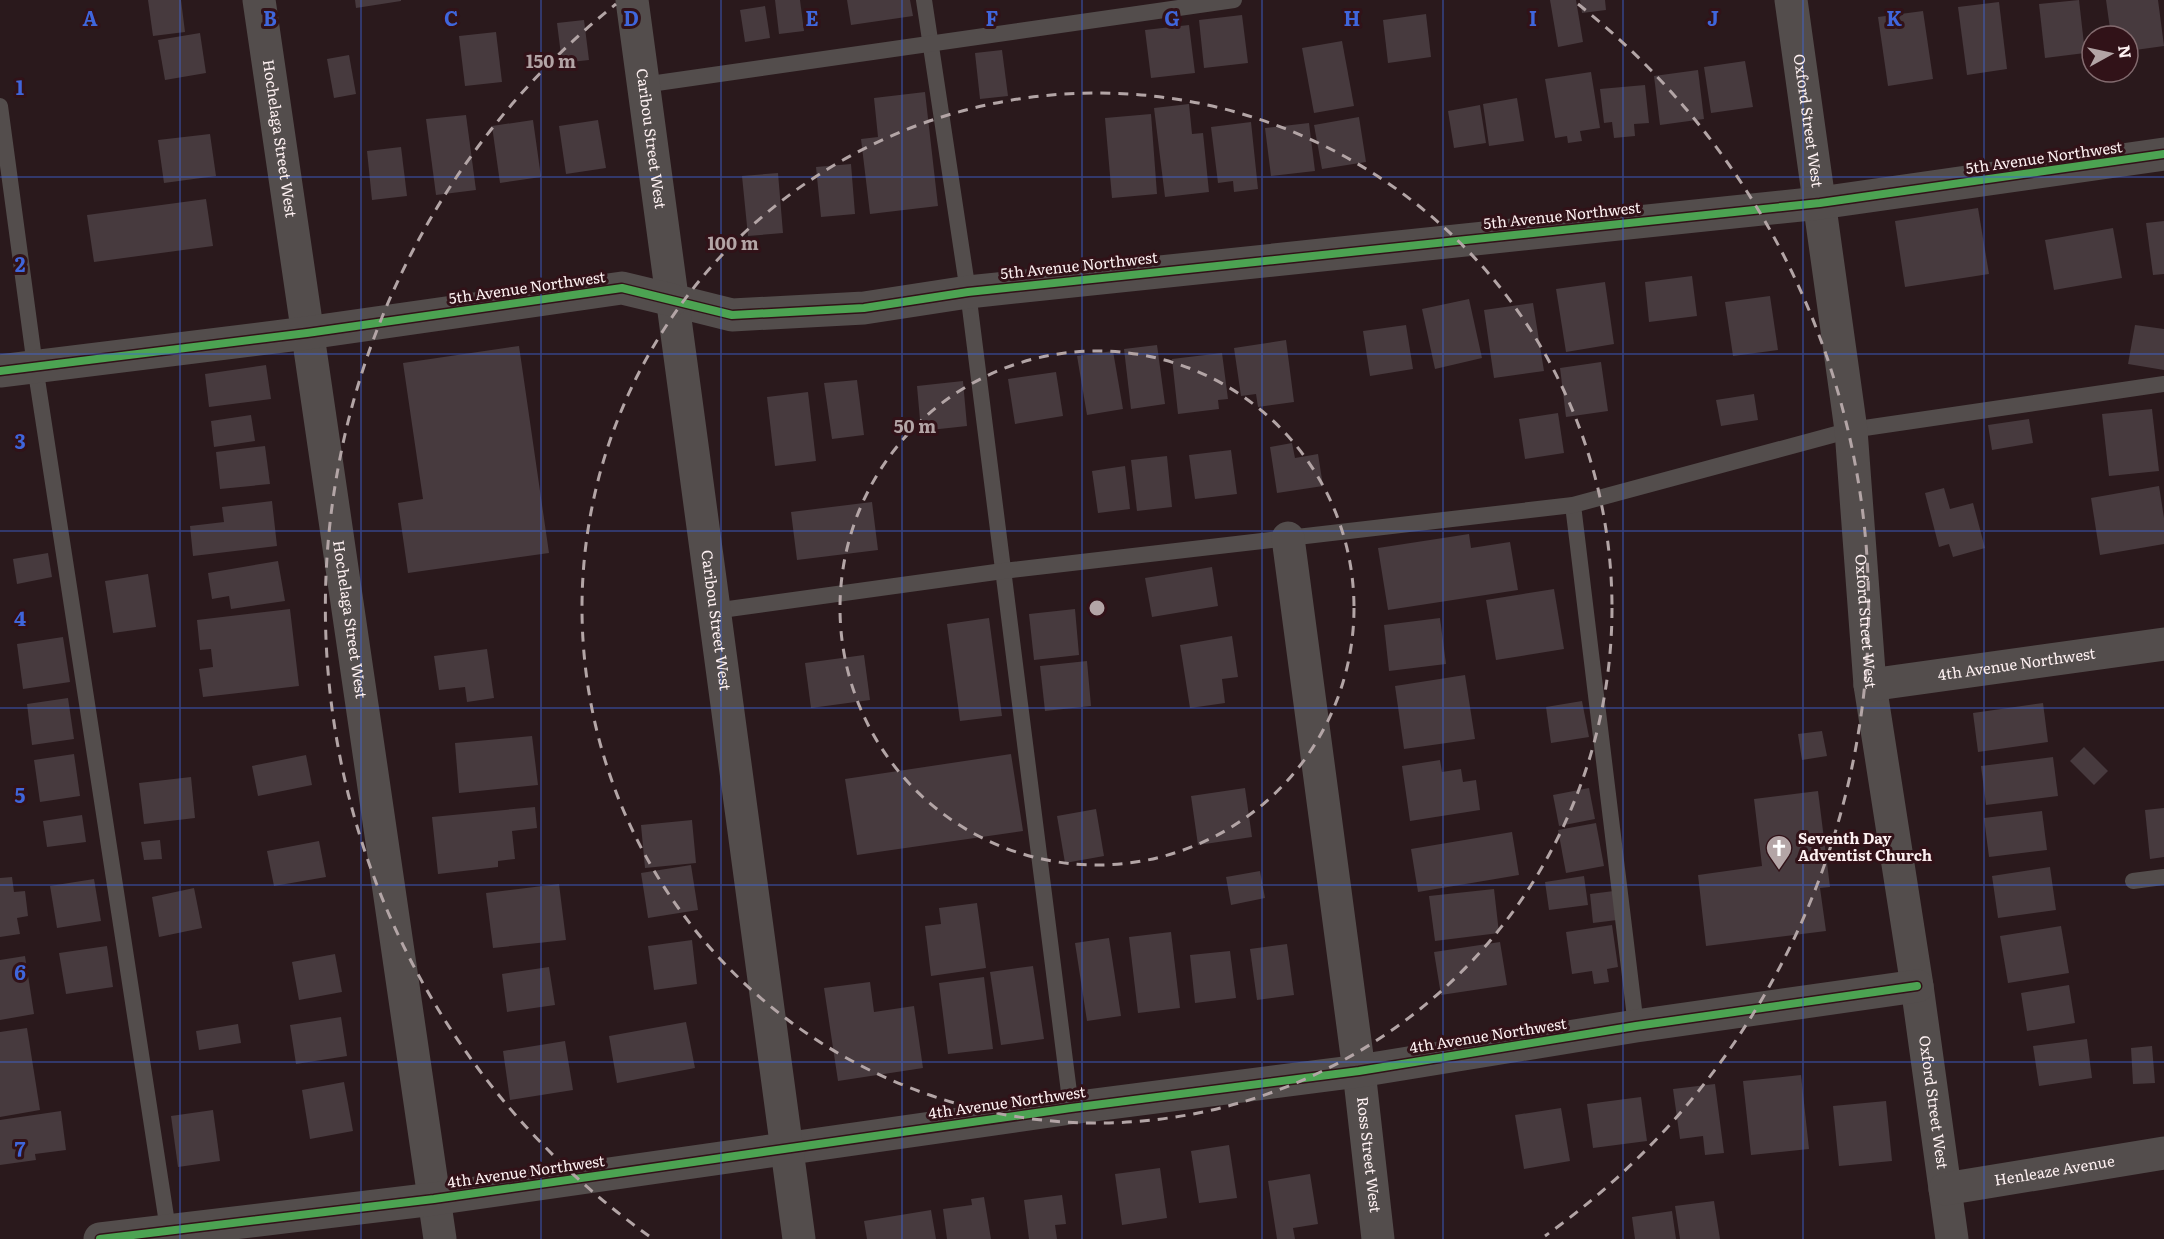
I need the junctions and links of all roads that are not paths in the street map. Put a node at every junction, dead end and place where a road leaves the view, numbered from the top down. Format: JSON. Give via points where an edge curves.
{"nodes":[{"id":1,"x":259,"y":0,"type":"edge"},
{"id":2,"x":632,"y":0,"type":"edge"},
{"id":3,"x":924,"y":0,"type":"edge"},
{"id":4,"x":1234,"y":0,"type":"edge"},
{"id":5,"x":1791,"y":0,"type":"edge"},
{"id":6,"x":931,"y":43,"type":"junction"},
{"id":7,"x":643,"y":85,"type":"junction"},
{"id":8,"x":0,"y":106,"type":"edge"},
{"id":9,"x":2164,"y":154,"type":"edge"},
{"id":10,"x":1820,"y":203,"type":"junction"},
{"id":11,"x":968,"y":292,"type":"junction"},
{"id":12,"x":672,"y":300,"type":"junction"},
{"id":13,"x":307,"y":333,"type":"junction"},
{"id":14,"x":35,"y":366,"type":"junction"},
{"id":15,"x":0,"y":371,"type":"edge"},
{"id":16,"x":2164,"y":384,"type":"edge"},
{"id":17,"x":1851,"y":430,"type":"junction"},
{"id":18,"x":1573,"y":505,"type":"junction"},
{"id":19,"x":1288,"y":538,"type":"junction"},
{"id":20,"x":1003,"y":571,"type":"junction"},
{"id":21,"x":714,"y":611,"type":"junction"},
{"id":22,"x":2164,"y":644,"type":"edge"},
{"id":23,"x":1870,"y":685,"type":"junction"},
{"id":24,"x":2164,"y":877,"type":"edge"},
{"id":25,"x":2133,"y":881,"type":"dead end"},
{"id":26,"x":1917,"y":986,"type":"junction"},
{"id":27,"x":1636,"y":1026,"type":"junction"},
{"id":28,"x":1359,"y":1071,"type":"junction"},
{"id":29,"x":1071,"y":1108,"type":"junction"},
{"id":30,"x":787,"y":1148,"type":"junction"},
{"id":31,"x":2164,"y":1152,"type":"edge"},
{"id":32,"x":1945,"y":1189,"type":"junction"},
{"id":33,"x":434,"y":1199,"type":"junction"},
{"id":34,"x":169,"y":1234,"type":"edge"},
{"id":35,"x":100,"y":1239,"type":"edge"},
{"id":36,"x":440,"y":1239,"type":"edge"},
{"id":37,"x":799,"y":1239,"type":"edge"},
{"id":38,"x":1378,"y":1239,"type":"edge"},
{"id":39,"x":1952,"y":1239,"type":"edge"}],
"edges":[{"from":1,"to":13,"type":"street","name":"Hochelaga Street West"},
{"from":2,"to":7,"type":"street","name":"Caribou Street West"},
{"from":3,"to":6,"type":"lane"},
{"from":4,"to":6,"type":"lane"},
{"from":5,"to":10,"type":"street","name":"Oxford Street West"},
{"from":6,"to":7,"type":"lane"},
{"from":6,"to":11,"type":"lane"},
{"from":7,"to":12,"type":"street","name":"Caribou Street West"},
{"from":8,"to":14,"type":"lane"},
{"from":9,"to":10,"type":"street","name":"5th Avenue Northwest"},
{"from":10,"to":11,"type":"street","name":"5th Avenue Northwest"},
{"from":10,"to":17,"type":"street","name":"Oxford Street West"},
{"from":11,"to":12,"type":"street","name":"5th Avenue Northwest","via":[[864,308],[732,315]]},
{"from":11,"to":20,"type":"lane"},
{"from":12,"to":13,"type":"street","name":"5th Avenue Northwest","via":[[622,288]]},
{"from":12,"to":21,"type":"street","name":"Caribou Street West"},
{"from":13,"to":14,"type":"street","name":"5th Avenue Northwest"},
{"from":13,"to":33,"type":"street","name":"Hochelaga Street West"},
{"from":14,"to":15,"type":"street","name":"5th Avenue Northwest"},
{"from":14,"to":34,"type":"lane"},
{"from":16,"to":17,"type":"lane"},
{"from":17,"to":18,"type":"lane"},
{"from":17,"to":23,"type":"street","name":"Oxford Street West"},
{"from":18,"to":19,"type":"lane"},
{"from":18,"to":27,"type":"lane"},
{"from":19,"to":20,"type":"lane"},
{"from":19,"to":28,"type":"street","name":"Ross Street West"},
{"from":20,"to":21,"type":"lane"},
{"from":20,"to":29,"type":"lane"},
{"from":21,"to":30,"type":"street","name":"Caribou Street West"},
{"from":22,"to":23,"type":"street","name":"4th Avenue Northwest"},
{"from":23,"to":26,"type":"street","name":"Oxford Street West"},
{"from":24,"to":25,"type":"lane"},
{"from":26,"to":27,"type":"street","name":"4th Avenue Northwest"},
{"from":26,"to":32,"type":"street","name":"Oxford Street West"},
{"from":27,"to":28,"type":"street","name":"4th Avenue Northwest"},
{"from":28,"to":29,"type":"street","name":"4th Avenue Northwest"},
{"from":28,"to":38,"type":"street","name":"Ross Street West"},
{"from":29,"to":30,"type":"street","name":"4th Avenue Northwest"},
{"from":30,"to":33,"type":"street","name":"4th Avenue Northwest"},
{"from":30,"to":37,"type":"street","name":"Caribou Street West"},
{"from":31,"to":32,"type":"street","name":"Henleaze Avenue"},
{"from":32,"to":39,"type":"street","name":"Oxford Street West"},
{"from":33,"to":34,"type":"street","name":"4th Avenue Northwest"},
{"from":33,"to":36,"type":"street","name":"Hochelaga Street West"},
{"from":34,"to":35,"type":"street","name":"4th Avenue Northwest"}]}
